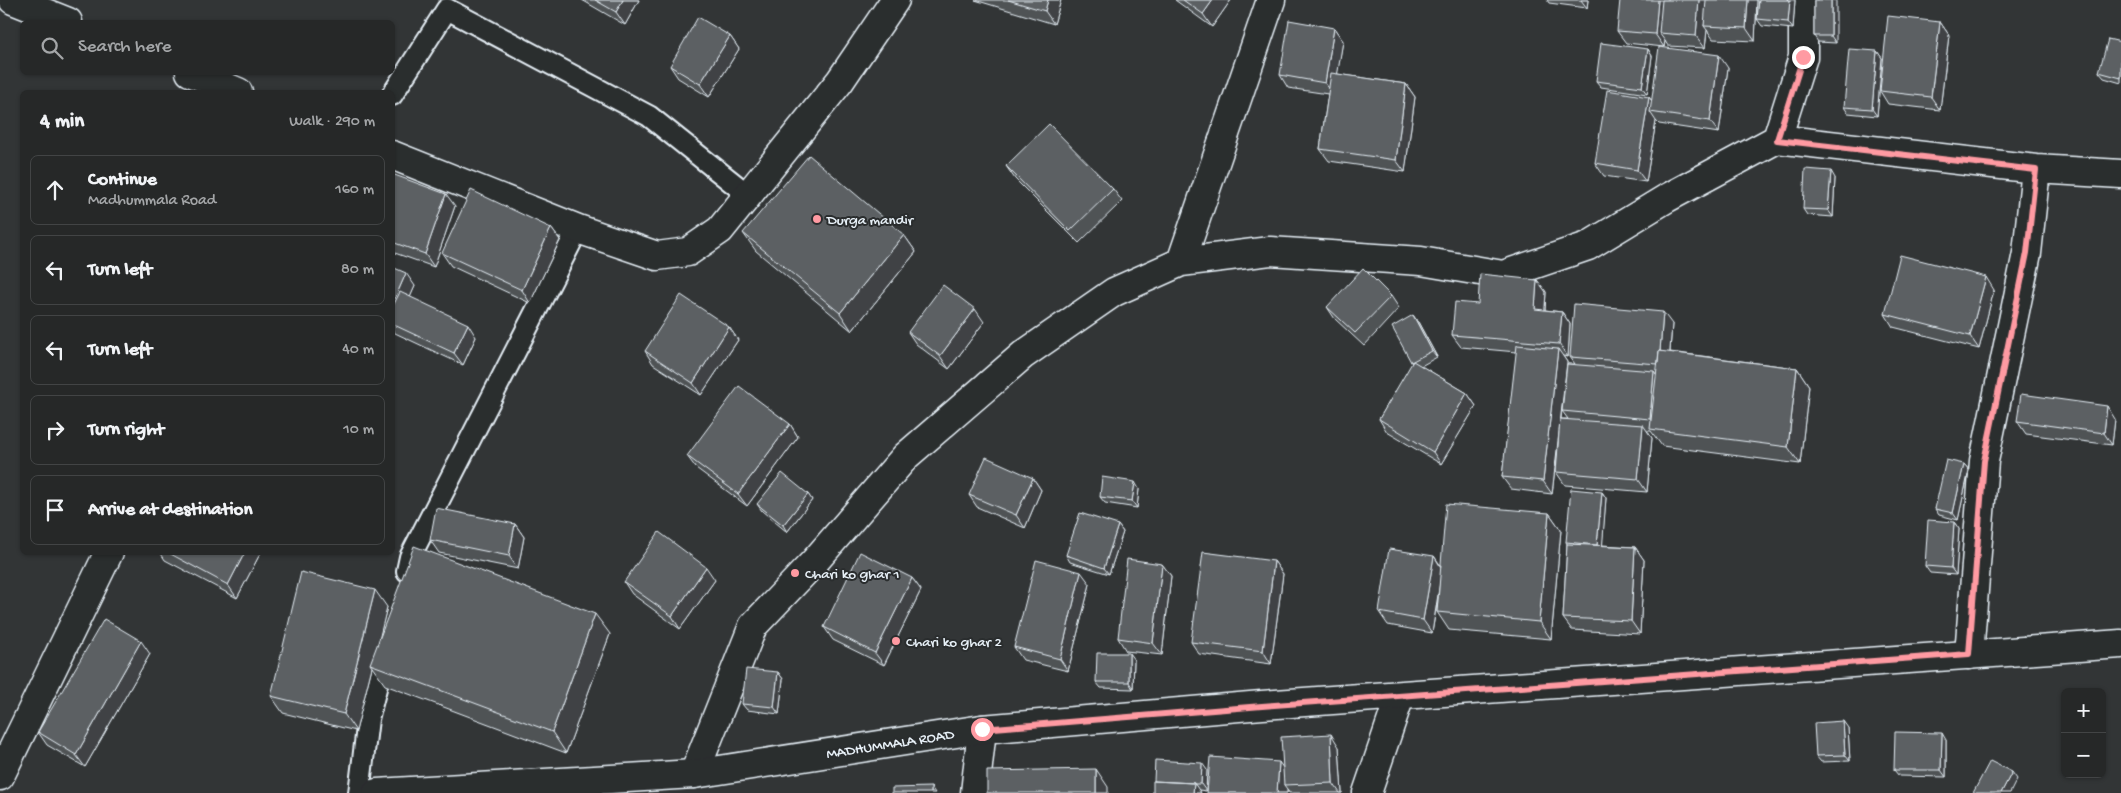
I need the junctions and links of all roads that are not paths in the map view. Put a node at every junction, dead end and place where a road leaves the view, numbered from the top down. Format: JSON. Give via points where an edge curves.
{"nodes":[{"id":1,"x":13,"y":0,"type":"edge"},
{"id":2,"x":895,"y":0,"type":"edge"},
{"id":3,"x":1271,"y":0,"type":"edge"},
{"id":4,"x":1803,"y":0,"type":"edge"},
{"id":5,"x":449,"y":4,"type":"edge"},
{"id":6,"x":63,"y":20,"type":"edge"},
{"id":7,"x":197,"y":75,"type":"edge"},
{"id":8,"x":233,"y":90,"type":"edge"},
{"id":9,"x":395,"y":90,"type":"edge"},
{"id":10,"x":1777,"y":140,"type":"junction"},
{"id":11,"x":395,"y":156,"type":"edge"},
{"id":12,"x":2036,"y":170,"type":"junction"},
{"id":13,"x":2121,"y":174,"type":"edge"},
{"id":14,"x":748,"y":195,"type":"junction"},
{"id":15,"x":578,"y":229,"type":"junction"},
{"id":16,"x":1182,"y":262,"type":"junction"},
{"id":17,"x":108,"y":555,"type":"edge"},
{"id":18,"x":403,"y":586,"type":"edge"},
{"id":19,"x":390,"y":634,"type":"edge"},
{"id":20,"x":2121,"y":644,"type":"edge"},
{"id":21,"x":1969,"y":654,"type":"junction"},
{"id":22,"x":1400,"y":696,"type":"junction"},
{"id":23,"x":982,"y":729,"type":"junction"},
{"id":24,"x":694,"y":774,"type":"junction"},
{"id":25,"x":0,"y":776,"type":"edge"},
{"id":26,"x":358,"y":793,"type":"edge"},
{"id":27,"x":377,"y":793,"type":"edge"},
{"id":28,"x":975,"y":793,"type":"edge"},
{"id":29,"x":1367,"y":793,"type":"edge"}],
"edges":[{"from":1,"to":6,"type":"street"},
{"from":2,"to":14,"type":"street","via":[[840,81]]},
{"from":3,"to":16,"type":"street"},
{"from":4,"to":10,"type":"street","via":[[1803,57]]},
{"from":5,"to":9,"type":"lane"},
{"from":5,"to":14,"type":"lane","via":[[649,116]]},
{"from":7,"to":8,"type":"street"},
{"from":10,"to":12,"type":"street"},
{"from":10,"to":16,"type":"street","via":[[1667,198],[1588,246],[1503,275],[1421,261],[1270,251]]},
{"from":11,"to":15,"type":"street"},
{"from":12,"to":13,"type":"street"},
{"from":12,"to":21,"type":"street","via":[[2027,253],[1984,461]]},
{"from":14,"to":15,"type":"street","via":[[720,230],[688,252],[657,256]]},
{"from":15,"to":18,"type":"lane","via":[[410,557]]},
{"from":16,"to":24,"type":"street","via":[[1114,292],[1023,355],[906,456],[815,561],[753,626]]},
{"from":17,"to":25,"type":"street"},
{"from":19,"to":26,"type":"lane","via":[[368,719]]},
{"from":20,"to":21,"type":"street","name":"MADHUMMALA ROAD"},
{"from":21,"to":22,"type":"street","name":"MADHUMMALA ROAD"},
{"from":22,"to":23,"type":"street","name":"MADHUMMALA ROAD"},
{"from":22,"to":29,"type":"street"},
{"from":23,"to":24,"type":"street","name":"MADHUMMALA ROAD"},
{"from":23,"to":28,"type":"street"},
{"from":24,"to":27,"type":"street","name":"MADHUMMALA ROAD"}]}
